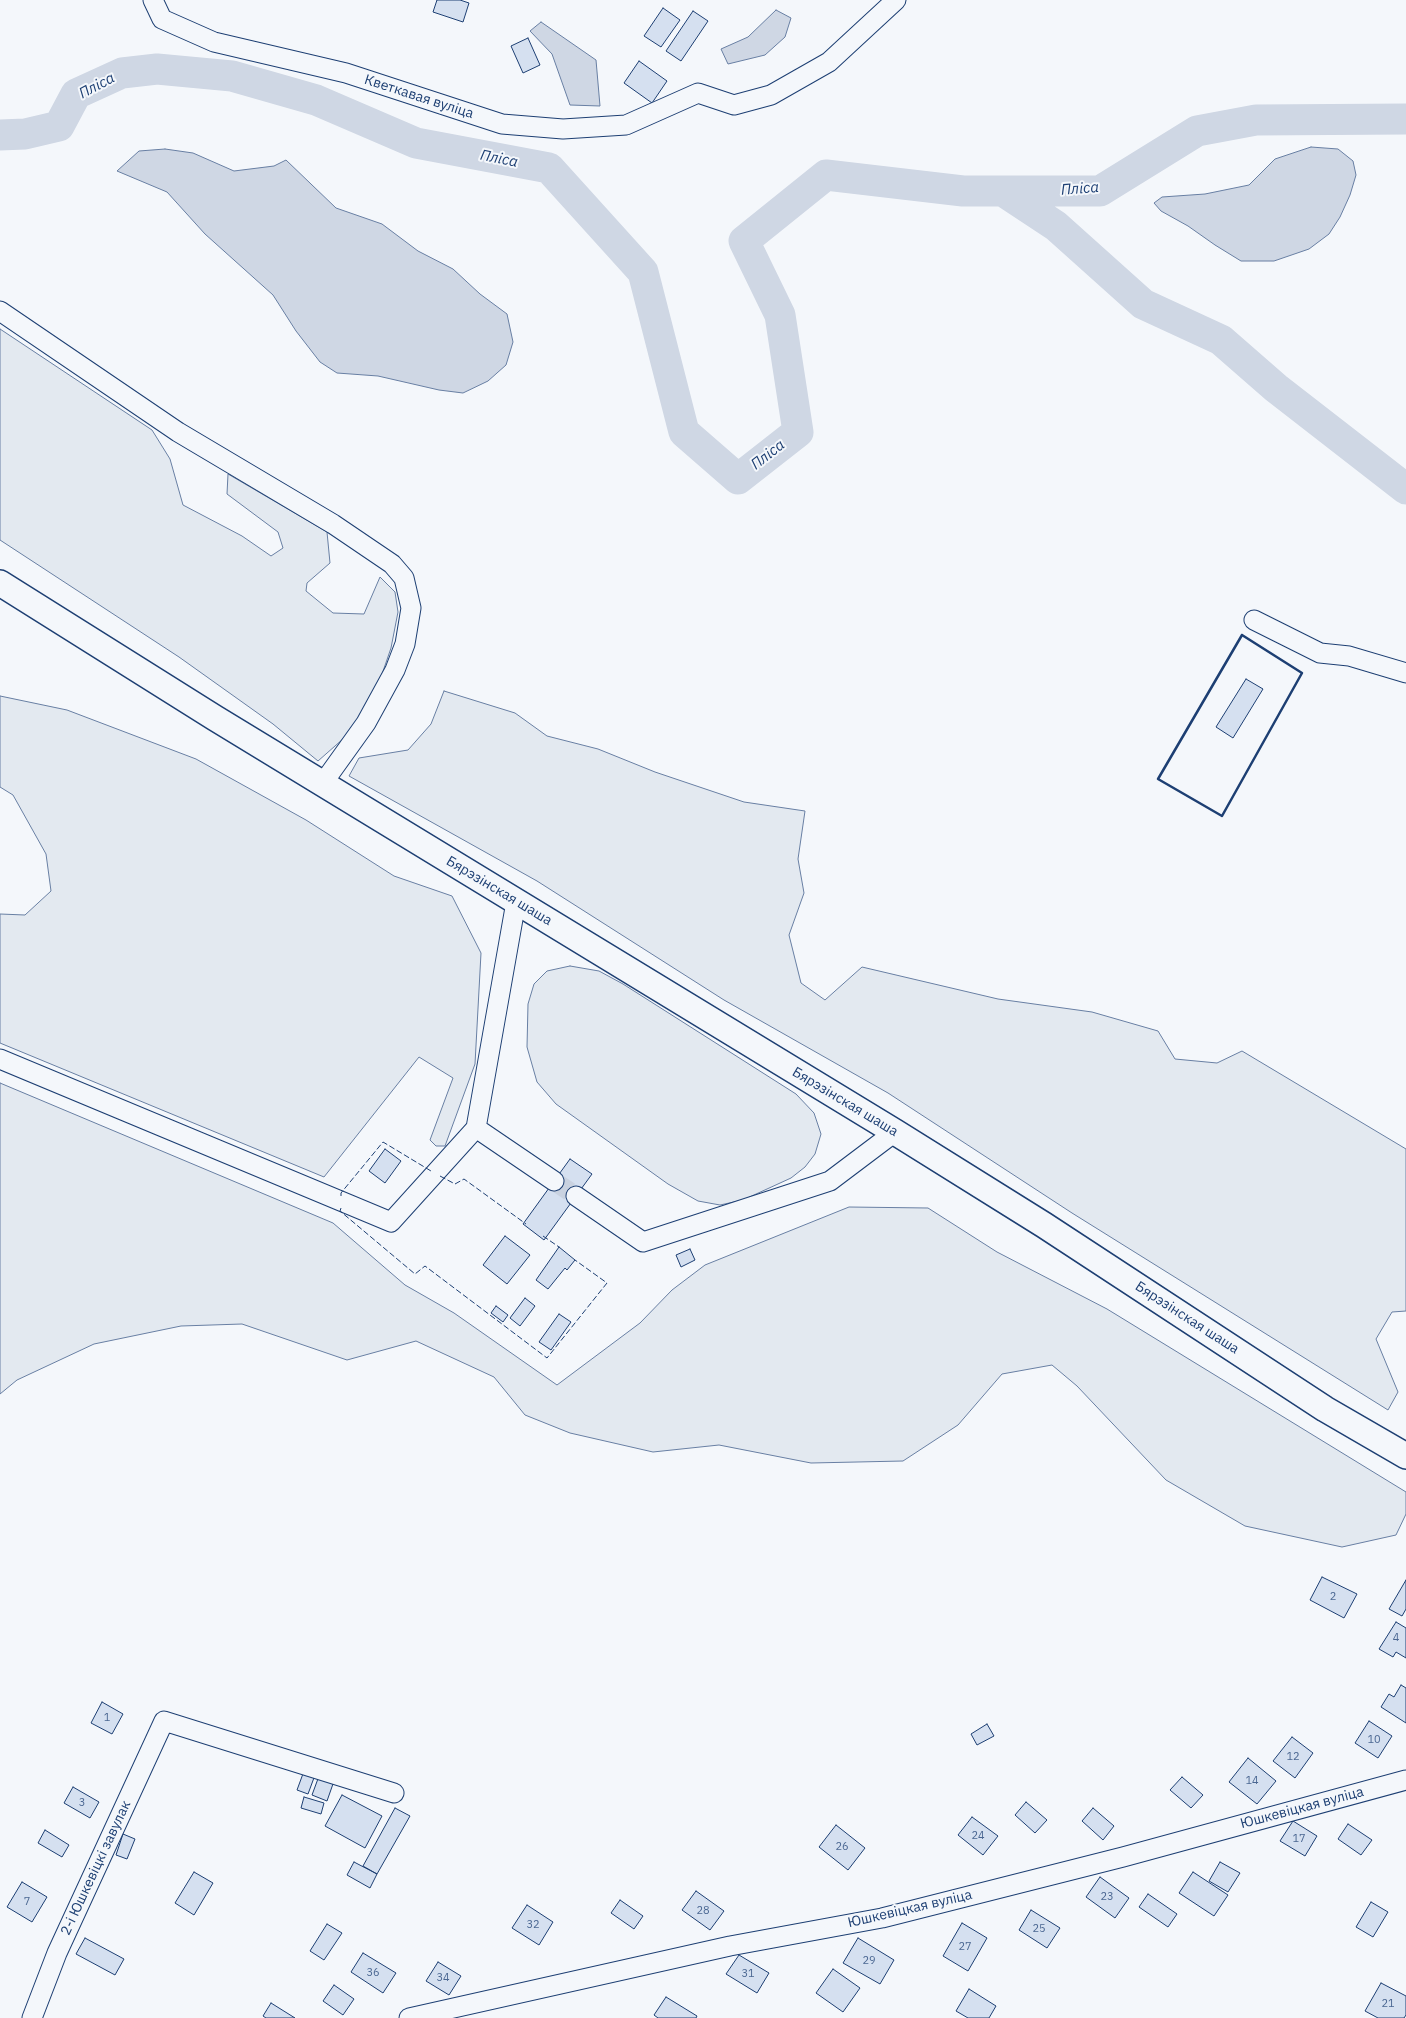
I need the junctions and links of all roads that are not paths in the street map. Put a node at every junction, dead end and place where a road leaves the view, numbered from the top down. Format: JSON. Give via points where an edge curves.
{"nodes":[{"id":1,"x":153,"y":0,"type":"edge"},
{"id":2,"x":896,"y":0,"type":"edge"},
{"id":3,"x":0,"y":312,"type":"edge"},
{"id":4,"x":0,"y":583,"type":"edge"},
{"id":5,"x":1254,"y":620,"type":"dead end"},
{"id":6,"x":1406,"y":673,"type":"edge"},
{"id":7,"x":323,"y":783,"type":"junction"},
{"id":8,"x":516,"y":902,"type":"junction"},
{"id":9,"x":0,"y":1059,"type":"edge"},
{"id":10,"x":476,"y":1128,"type":"junction"},
{"id":11,"x":895,"y":1132,"type":"junction"},
{"id":12,"x":554,"y":1181,"type":"tunnel mouth"},
{"id":13,"x":576,"y":1196,"type":"tunnel mouth"},
{"id":14,"x":1406,"y":1456,"type":"edge"},
{"id":15,"x":1406,"y":1780,"type":"edge"},
{"id":16,"x":394,"y":1793,"type":"dead end"},
{"id":17,"x":32,"y":2018,"type":"edge"},
{"id":18,"x":409,"y":2018,"type":"edge"}],
"edges":[{"from":1,"to":2,"type":"street","name":"Кветкавая вуліца","via":[[162,19],[214,42],[346,73],[502,124],[564,129],[626,125],[698,93],[734,105],[771,95],[829,62]]},
{"from":3,"to":7,"type":"street","via":[[178,432],[333,524],[392,564],[404,578],[411,608],[405,644],[395,670],[366,724]]},
{"from":4,"to":7,"type":"main road","name":"Бярэзінская шаша"},
{"from":5,"to":6,"type":"street","via":[[1320,653],[1350,656]]},
{"from":7,"to":8,"type":"main road","name":"Бярэзінская шаша"},
{"from":8,"to":10,"type":"street"},
{"from":8,"to":11,"type":"main road","name":"Бярэзінская шаша"},
{"from":9,"to":10,"type":"street","via":[[391,1222]]},
{"from":10,"to":12,"type":"street"},
{"from":11,"to":13,"type":"street","via":[[830,1181],[643,1242]]},
{"from":11,"to":14,"type":"main road","name":"Бярэзінская шаша","via":[[1326,1409]]},
{"from":15,"to":18,"type":"street","name":"Юшкевіцкая вуліца","via":[[1124,1857],[882,1918],[730,1946]]},
{"from":16,"to":17,"type":"street","name":"2-і Юшкевіцкі завулак","via":[[164,1720],[56,1953]]}]}
